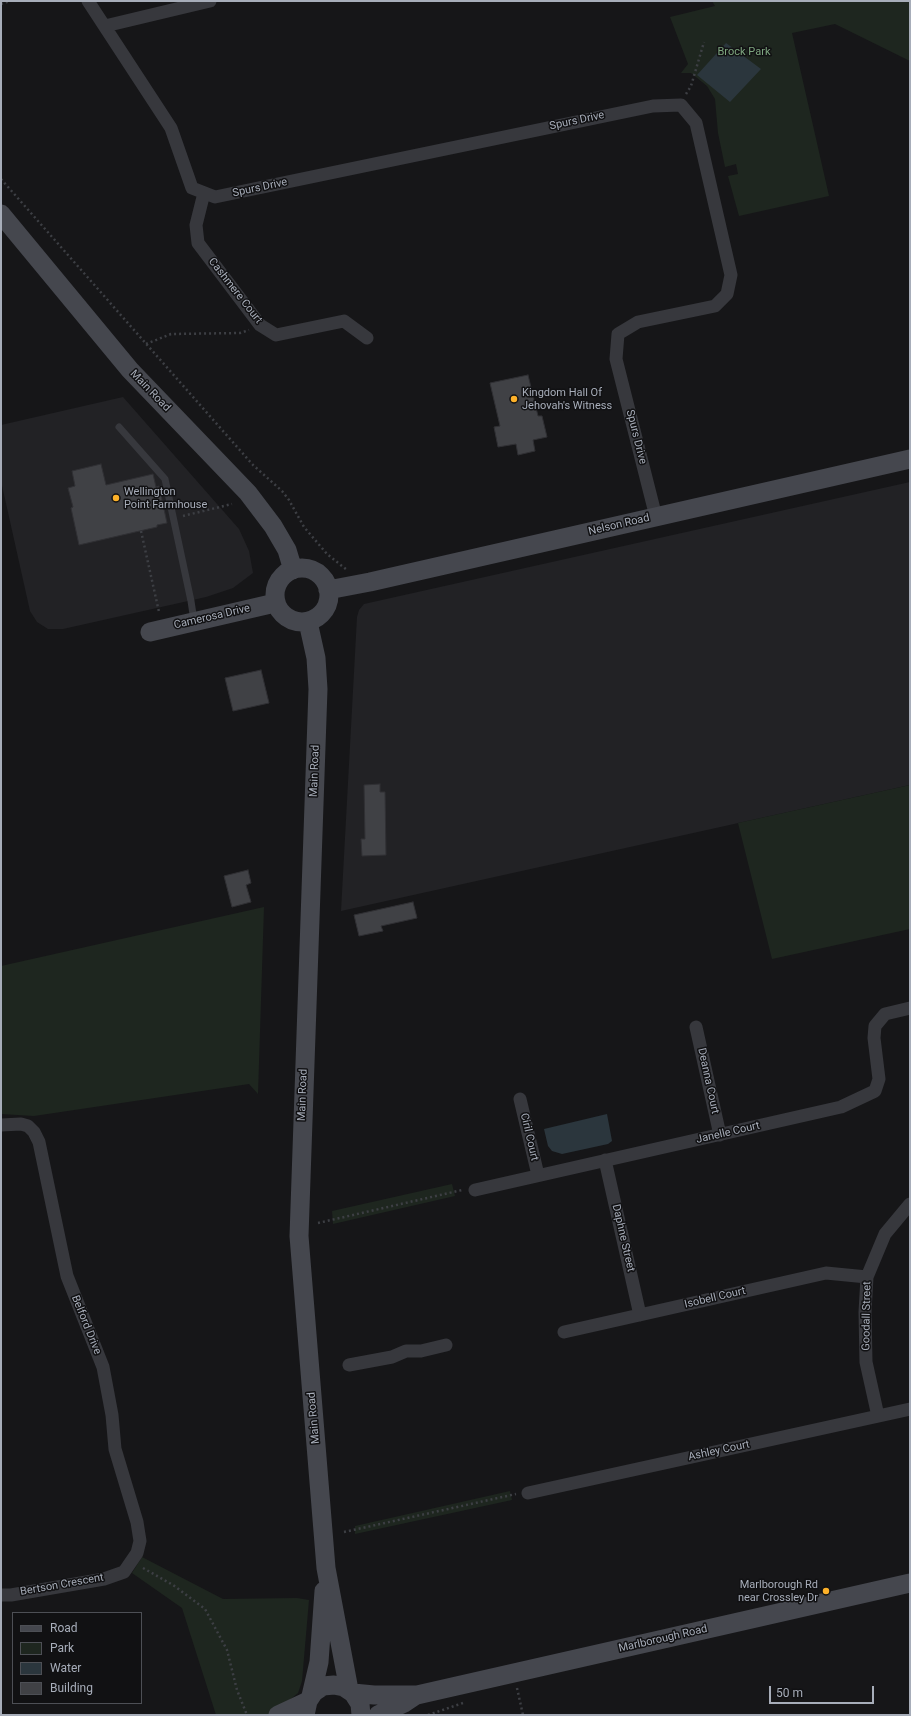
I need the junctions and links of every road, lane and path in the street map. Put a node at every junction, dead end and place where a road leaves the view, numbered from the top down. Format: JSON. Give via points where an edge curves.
{"nodes":[{"id":1,"x":10,"y":1,"type":"edge"},
{"id":2,"x":88,"y":1,"type":"edge"},
{"id":3,"x":210,"y":1,"type":"edge"},
{"id":4,"x":1,"y":4,"type":"edge"},
{"id":5,"x":105,"y":26,"type":"junction"},
{"id":6,"x":704,"y":42,"type":"dead end"},
{"id":7,"x":681,"y":105,"type":"junction"},
{"id":8,"x":1,"y":179,"type":"edge"},
{"id":9,"x":204,"y":193,"type":"junction"},
{"id":10,"x":1,"y":214,"type":"edge"},
{"id":11,"x":260,"y":325,"type":"junction"},
{"id":12,"x":367,"y":338,"type":"dead end"},
{"id":13,"x":146,"y":344,"type":"junction"},
{"id":14,"x":119,"y":427,"type":"dead end"},
{"id":15,"x":910,"y":459,"type":"edge"},
{"id":16,"x":232,"y":504,"type":"dead end"},
{"id":17,"x":656,"y":517,"type":"junction"},
{"id":18,"x":174,"y":518,"type":"junction"},
{"id":19,"x":141,"y":531,"type":"dead end"},
{"id":20,"x":347,"y":569,"type":"dead end"},
{"id":21,"x":293,"y":570,"type":"junction"},
{"id":22,"x":328,"y":590,"type":"junction"},
{"id":23,"x":275,"y":603,"type":"junction"},
{"id":24,"x":159,"y":612,"type":"dead end"},
{"id":25,"x":194,"y":621,"type":"junction"},
{"id":26,"x":308,"y":622,"type":"junction"},
{"id":27,"x":150,"y":632,"type":"dead end"},
{"id":28,"x":910,"y":1008,"type":"edge"},
{"id":29,"x":696,"y":1027,"type":"dead end"},
{"id":30,"x":520,"y":1099,"type":"dead end"},
{"id":31,"x":1,"y":1125,"type":"edge"},
{"id":32,"x":720,"y":1135,"type":"junction"},
{"id":33,"x":605,"y":1160,"type":"junction"},
{"id":34,"x":538,"y":1175,"type":"junction"},
{"id":35,"x":475,"y":1190,"type":"joint"},
{"id":36,"x":910,"y":1204,"type":"edge"},
{"id":37,"x":318,"y":1223,"type":"dead end"},
{"id":38,"x":867,"y":1277,"type":"junction"},
{"id":39,"x":640,"y":1315,"type":"junction"},
{"id":40,"x":564,"y":1332,"type":"dead end"},
{"id":41,"x":446,"y":1345,"type":"dead end"},
{"id":42,"x":349,"y":1365,"type":"dead end"},
{"id":43,"x":910,"y":1409,"type":"edge"},
{"id":44,"x":878,"y":1416,"type":"junction"},
{"id":45,"x":528,"y":1493,"type":"joint"},
{"id":46,"x":344,"y":1532,"type":"dead end"},
{"id":47,"x":134,"y":1557,"type":"junction"},
{"id":48,"x":326,"y":1568,"type":"junction"},
{"id":49,"x":910,"y":1583,"type":"edge"},
{"id":50,"x":1,"y":1595,"type":"edge"},
{"id":51,"x":513,"y":1672,"type":"junction"},
{"id":52,"x":351,"y":1691,"type":"junction"},
{"id":53,"x":417,"y":1695,"type":"junction"},
{"id":54,"x":308,"y":1704,"type":"edge"},
{"id":55,"x":247,"y":1715,"type":"edge"},
{"id":56,"x":278,"y":1715,"type":"edge"},
{"id":57,"x":360,"y":1715,"type":"edge"},
{"id":58,"x":378,"y":1715,"type":"edge"},
{"id":59,"x":523,"y":1715,"type":"edge"}],
"edges":[{"from":1,"to":4,"type":"path"},
{"from":2,"to":5,"type":"street"},
{"from":3,"to":5,"type":"street"},
{"from":5,"to":9,"type":"street","via":[[171,128],[192,188]]},
{"from":6,"to":7,"type":"path","via":[[691,86]]},
{"from":7,"to":9,"type":"street","name":"Spurs Drive","via":[[646,107],[215,197]]},
{"from":7,"to":17,"type":"street","name":"Spurs Drive","via":[[696,123],[731,275],[727,294],[715,306],[638,322],[618,334],[616,359]]},
{"from":8,"to":13,"type":"path"},
{"from":9,"to":11,"type":"street","name":"Cashmere Court","via":[[196,225],[198,243]]},
{"from":10,"to":21,"type":"main road","name":"Main Road","via":[[130,370],[248,493],[274,526],[287,550]]},
{"from":11,"to":12,"type":"street","name":"Cashmere Court","via":[[276,335],[344,321]]},
{"from":11,"to":13,"type":"path","via":[[240,333],[171,334]]},
{"from":13,"to":20,"type":"path","via":[[253,465],[282,491],[304,527],[327,554]]},
{"from":14,"to":18,"type":"lane","via":[[164,479]]},
{"from":15,"to":17,"type":"main road","name":"Nelson Road"},
{"from":16,"to":18,"type":"path"},
{"from":17,"to":22,"type":"main road","name":"Nelson Road"},
{"from":18,"to":25,"type":"lane"},
{"from":19,"to":24,"type":"path"},
{"from":21,"to":22,"type":"main road","via":[[302,568],[319,574]]},
{"from":21,"to":23,"type":"main road","via":[[286,573],[276,586]]},
{"from":22,"to":26,"type":"main road","via":[[329,598],[325,609]]},
{"from":23,"to":25,"type":"main road","name":"Camerosa Drive"},
{"from":23,"to":26,"type":"main road","via":[[284,616],[292,621]]},
{"from":25,"to":27,"type":"main road","name":"Camerosa Drive"},
{"from":26,"to":48,"type":"main road","name":"Main Road","via":[[316,658],[318,689],[300,1236]]},
{"from":28,"to":32,"type":"street","name":"Janelle Court","via":[[885,1014],[875,1026],[879,1079],[875,1091],[841,1108]]},
{"from":29,"to":32,"type":"street","name":"Deanna Court"},
{"from":30,"to":34,"type":"street","name":"Ciril Court"},
{"from":31,"to":47,"type":"street","name":"Belford Drive","via":[[28,1126],[39,1142],[67,1276],[103,1367],[115,1449],[137,1522],[140,1541]]},
{"from":32,"to":33,"type":"street","name":"Janelle Court"},
{"from":33,"to":34,"type":"street","name":"Janelle Court"},
{"from":33,"to":39,"type":"street","name":"Daphne Street"},
{"from":34,"to":35,"type":"street","name":"Janelle Court"},
{"from":35,"to":37,"type":"path","via":[[461,1190]]},
{"from":36,"to":38,"type":"street","name":"Goodall Street","via":[[886,1234]]},
{"from":38,"to":39,"type":"street","name":"Isobell Court","via":[[826,1273]]},
{"from":38,"to":44,"type":"street","name":"Goodall Street","via":[[864,1312],[866,1362]]},
{"from":39,"to":40,"type":"street","name":"Isobell Court"},
{"from":41,"to":42,"type":"street","via":[[421,1351],[406,1351],[392,1357]]},
{"from":43,"to":44,"type":"street","name":"Ashley Court"},
{"from":44,"to":45,"type":"street","name":"Ashley Court"},
{"from":45,"to":46,"type":"path"},
{"from":47,"to":50,"type":"street","name":"Bertson Crescent","via":[[124,1572],[104,1579]]},
{"from":47,"to":55,"type":"path","via":[[205,1610],[227,1650],[237,1690]]},
{"from":48,"to":52,"type":"main road","name":"Main Road"},
{"from":48,"to":54,"type":"main road","name":"Main Road","via":[[319,1662]]},
{"from":49,"to":51,"type":"main road","name":"Marlborough Road"},
{"from":51,"to":53,"type":"main road","name":"Marlborough Road"},
{"from":51,"to":59,"type":"path"},
{"from":52,"to":53,"type":"main road","name":"Marlborough Road","via":[[374,1695]]},
{"from":52,"to":54,"type":"main road","name":"Marlborough Road","via":[[339,1685],[329,1685],[319,1689]]},
{"from":52,"to":57,"type":"main road","name":"Main Road","via":[[360,1704]]},
{"from":53,"to":58,"type":"main road","name":"Marlborough Road"},
{"from":54,"to":56,"type":"main road","name":"Marlborough Road"}]}
